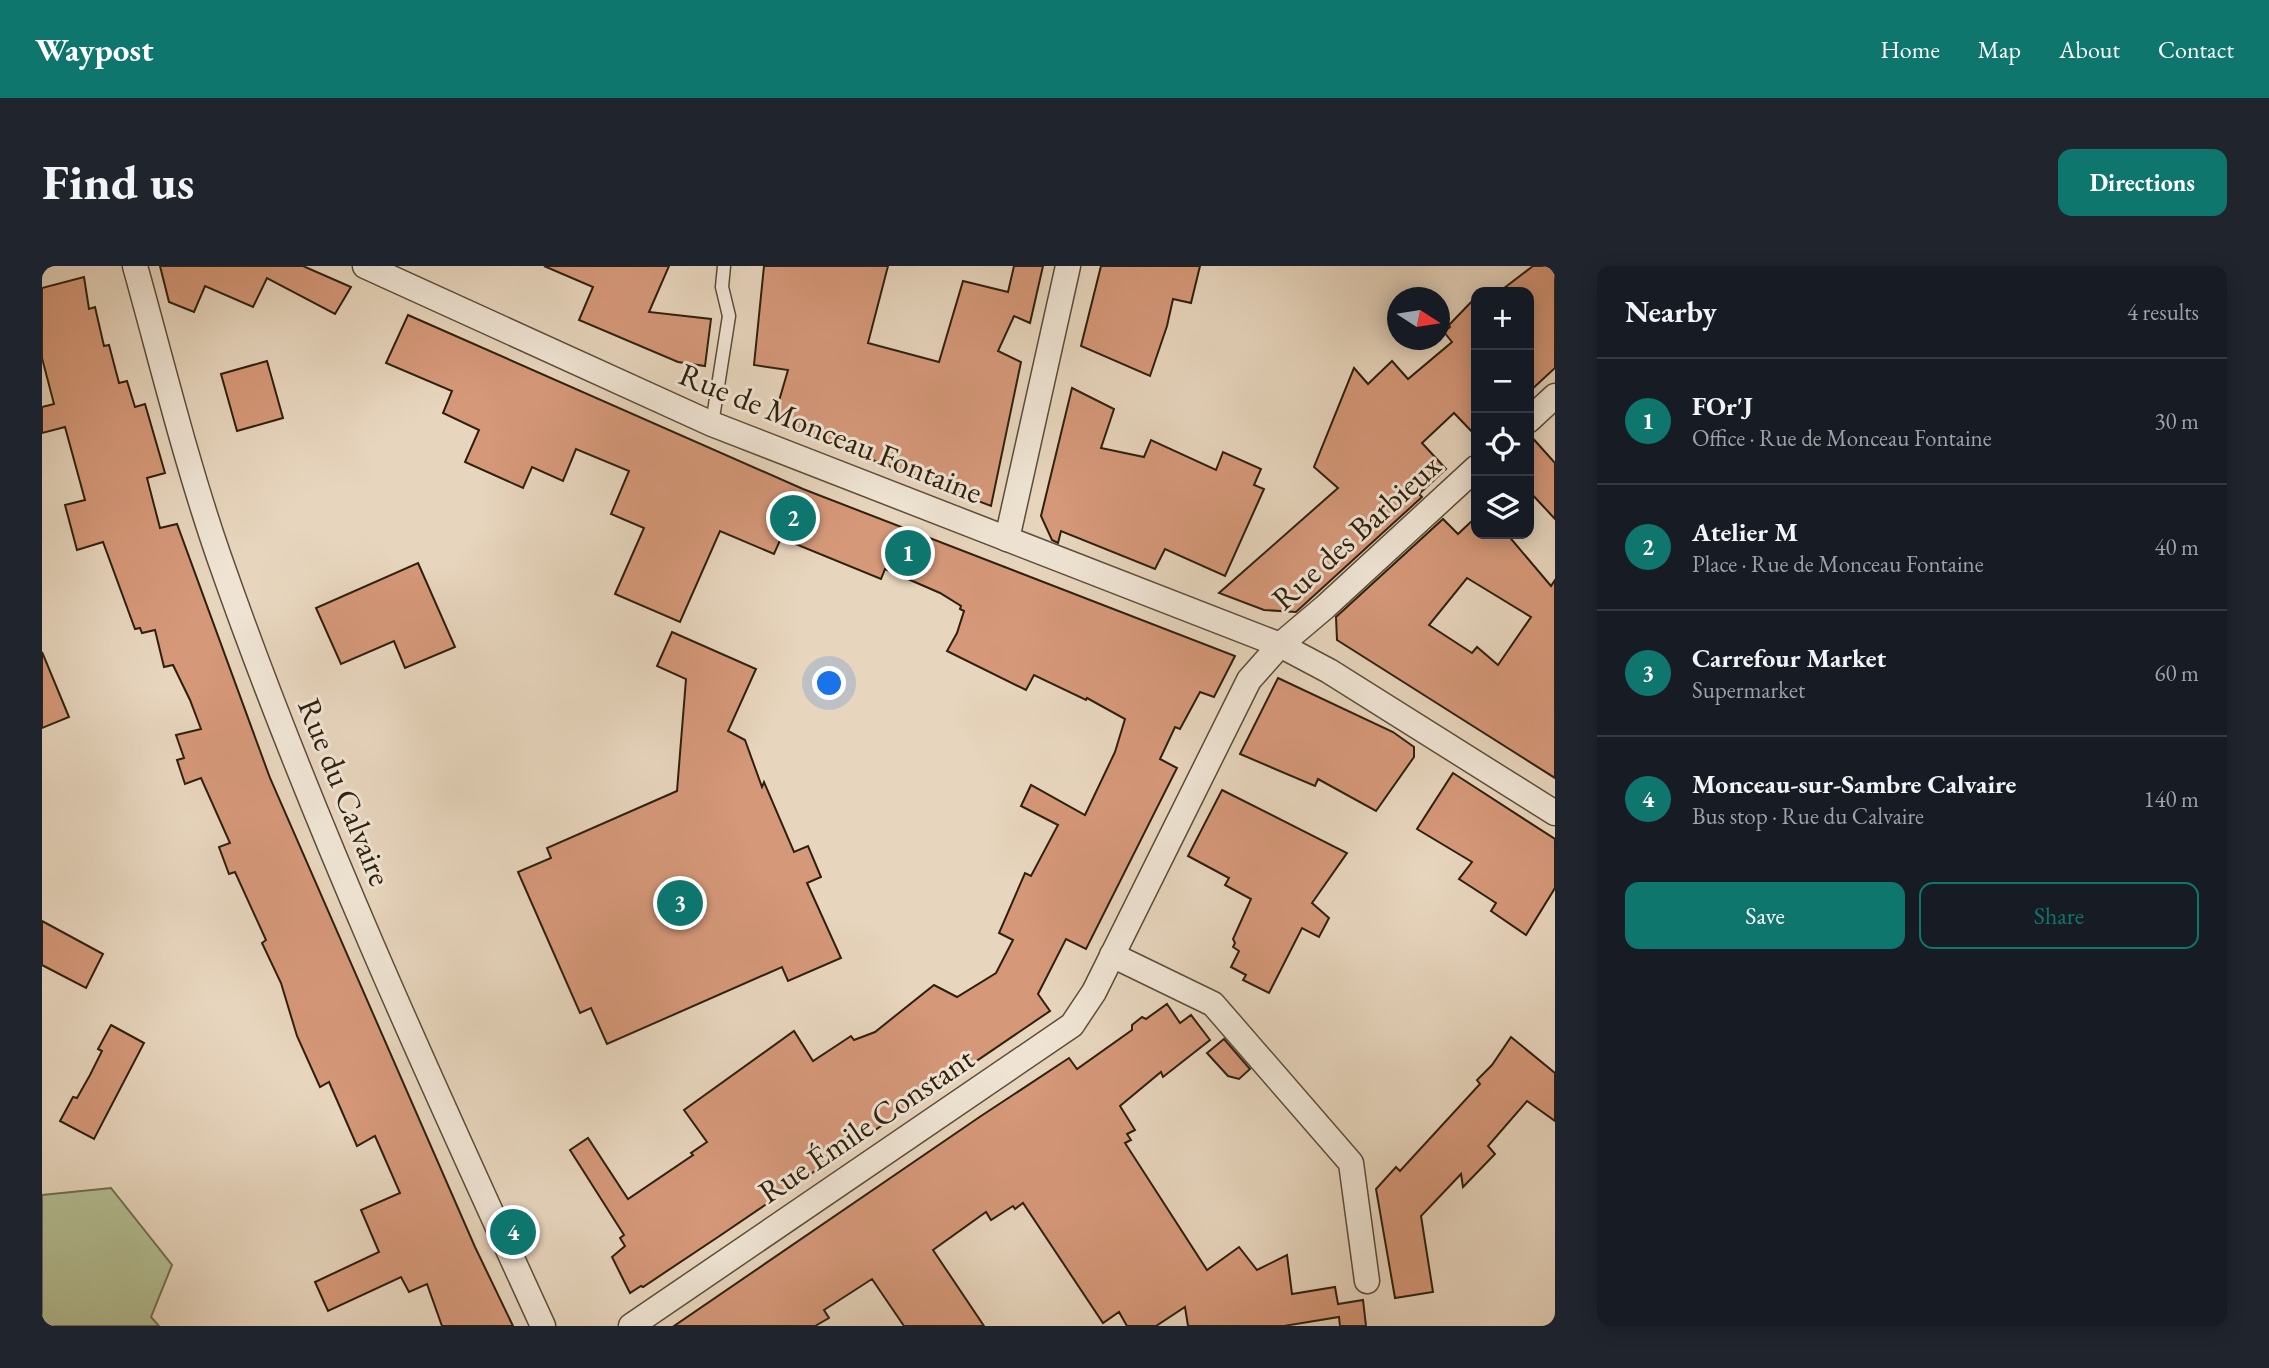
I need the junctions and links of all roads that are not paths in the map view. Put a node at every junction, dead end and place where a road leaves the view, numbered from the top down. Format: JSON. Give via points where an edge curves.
{"nodes":[{"id":1,"x":135,"y":266,"type":"edge"},
{"id":2,"x":365,"y":266,"type":"edge"},
{"id":3,"x":724,"y":266,"type":"edge"},
{"id":4,"x":1068,"y":266,"type":"edge"},
{"id":5,"x":1555,"y":396,"type":"edge"},
{"id":6,"x":1534,"y":415,"type":"edge"},
{"id":7,"x":712,"y":424,"type":"junction"},
{"id":8,"x":1471,"y":473,"type":"edge"},
{"id":9,"x":1007,"y":539,"type":"junction"},
{"id":10,"x":1280,"y":645,"type":"junction"},
{"id":11,"x":1555,"y":813,"type":"edge"},
{"id":12,"x":1112,"y":955,"type":"junction"},
{"id":13,"x":1367,"y":1282,"type":"dead end"},
{"id":14,"x":542,"y":1326,"type":"edge"},
{"id":15,"x":631,"y":1326,"type":"edge"}],
"edges":[{"from":1,"to":14,"type":"street","name":"Rue du Calvaire","via":[[206,519],[286,741]]},
{"from":2,"to":7,"type":"street","name":"Rue de Monceau Fontaine"},
{"from":3,"to":7,"type":"lane","via":[[722,287],[729,316]]},
{"from":4,"to":9,"type":"street"},
{"from":5,"to":6,"type":"street"},
{"from":7,"to":9,"type":"street","name":"Rue de Monceau Fontaine"},
{"from":8,"to":10,"type":"street","name":"Rue des Barbieux"},
{"from":9,"to":10,"type":"street","name":"Rue de Monceau Fontaine"},
{"from":10,"to":11,"type":"street","name":"Rue de Monceau Fontaine"},
{"from":10,"to":12,"type":"street","name":"Rue Émile Constant","via":[[1249,681]]},
{"from":12,"to":13,"type":"street","via":[[1213,1004],[1351,1163]]},
{"from":12,"to":15,"type":"street","name":"Rue Émile Constant","via":[[1072,1025]]}]}
